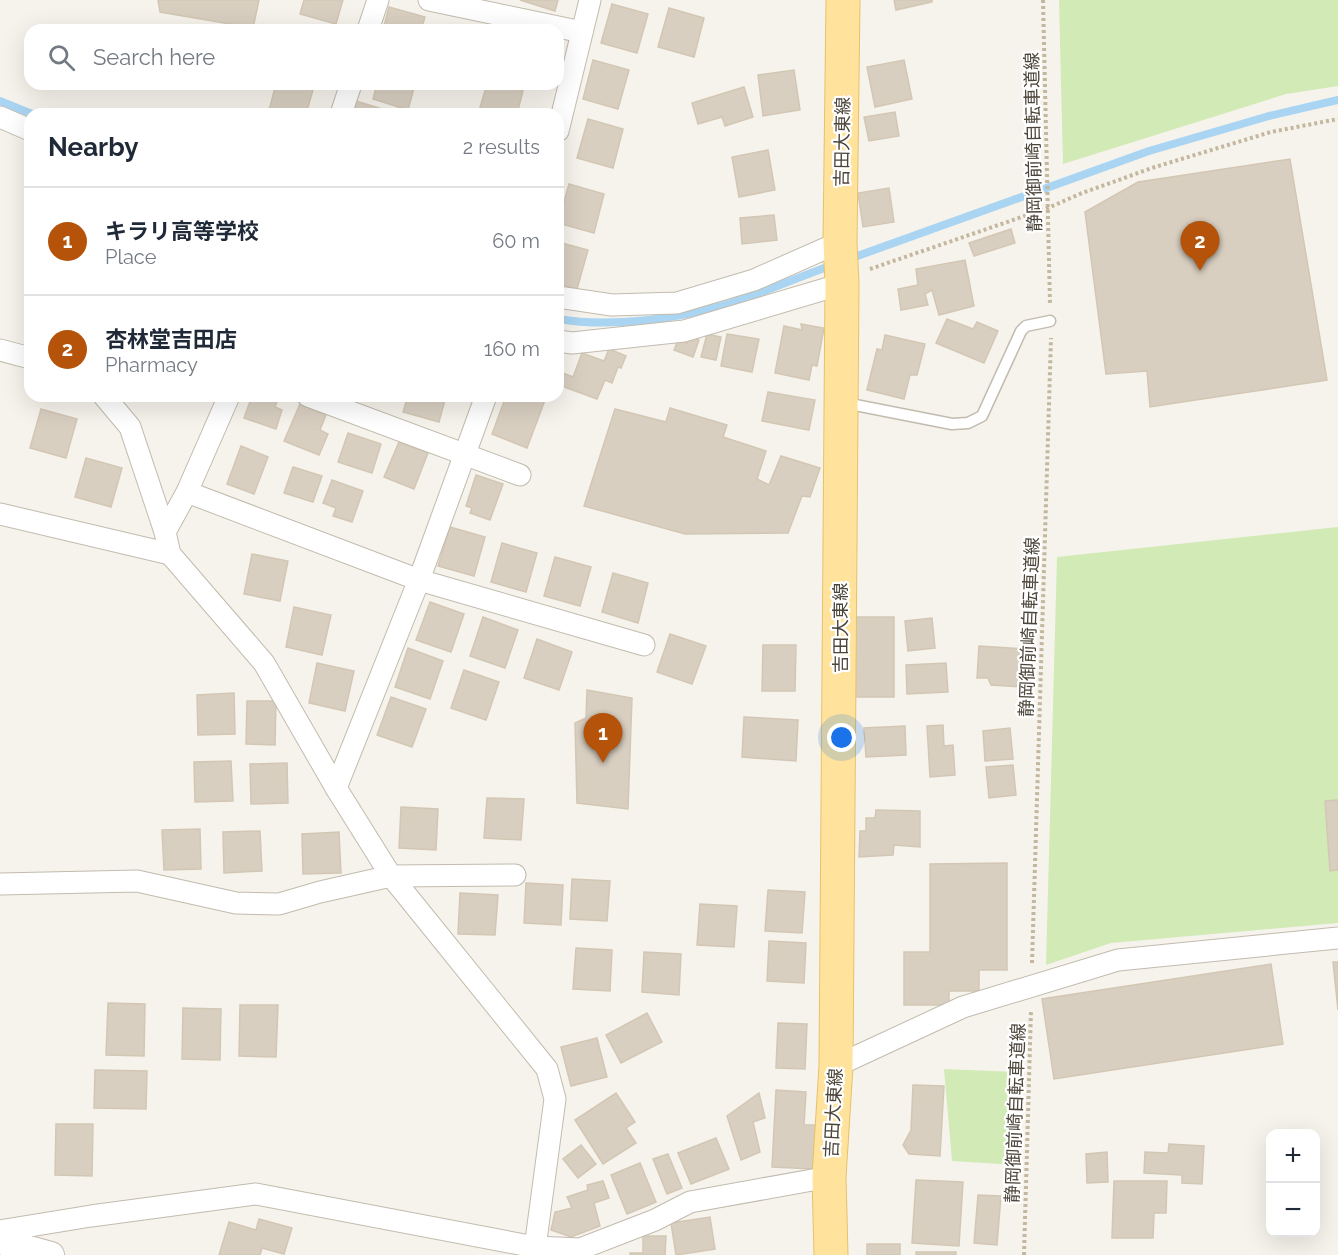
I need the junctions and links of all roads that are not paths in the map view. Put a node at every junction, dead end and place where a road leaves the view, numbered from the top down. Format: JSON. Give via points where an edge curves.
{"nodes":[{"id":1,"x":378,"y":0,"type":"edge"},
{"id":2,"x":429,"y":0,"type":"edge"},
{"id":3,"x":590,"y":0,"type":"edge"},
{"id":4,"x":843,"y":0,"type":"edge"},
{"id":5,"x":370,"y":24,"type":"edge"},
{"id":6,"x":540,"y":24,"type":"edge"},
{"id":7,"x":564,"y":29,"type":"edge"},
{"id":8,"x":582,"y":33,"type":"junction"},
{"id":9,"x":349,"y":90,"type":"edge"},
{"id":10,"x":343,"y":108,"type":"edge"},
{"id":11,"x":564,"y":108,"type":"edge"},
{"id":12,"x":0,"y":117,"type":"edge"},
{"id":13,"x":24,"y":127,"type":"edge"},
{"id":14,"x":840,"y":243,"type":"junction"},
{"id":15,"x":842,"y":281,"type":"junction"},
{"id":16,"x":564,"y":298,"type":"edge"},
{"id":17,"x":1050,"y":321,"type":"road end"},
{"id":18,"x":564,"y":341,"type":"edge"},
{"id":19,"x":0,"y":350,"type":"edge"},
{"id":20,"x":24,"y":356,"type":"edge"},
{"id":21,"x":109,"y":402,"type":"edge"},
{"id":22,"x":226,"y":402,"type":"edge"},
{"id":23,"x":324,"y":402,"type":"edge"},
{"id":24,"x":484,"y":402,"type":"edge"},
{"id":25,"x":842,"y":402,"type":"junction"},
{"id":26,"x":464,"y":455,"type":"junction"},
{"id":27,"x":520,"y":475,"type":"dead end"},
{"id":28,"x":187,"y":492,"type":"junction"},
{"id":29,"x":0,"y":514,"type":"edge"},
{"id":30,"x":165,"y":532,"type":"junction"},
{"id":31,"x":170,"y":554,"type":"junction"},
{"id":32,"x":419,"y":580,"type":"junction"},
{"id":33,"x":644,"y":645,"type":"dead end"},
{"id":34,"x":336,"y":788,"type":"junction"},
{"id":35,"x":516,"y":875,"type":"dead end"},
{"id":36,"x":391,"y":876,"type":"junction"},
{"id":37,"x":0,"y":885,"type":"edge"},
{"id":38,"x":1338,"y":938,"type":"edge"},
{"id":39,"x":836,"y":1066,"type":"junction"},
{"id":40,"x":829,"y":1177,"type":"junction"},
{"id":41,"x":0,"y":1231,"type":"edge"},
{"id":42,"x":0,"y":1241,"type":"edge"},
{"id":43,"x":534,"y":1251,"type":"edge"},
{"id":44,"x":51,"y":1255,"type":"edge"},
{"id":45,"x":831,"y":1255,"type":"edge"}],
"edges":[{"from":1,"to":5,"type":"street"},
{"from":2,"to":6,"type":"street"},
{"from":3,"to":8,"type":"street"},
{"from":4,"to":14,"type":"main road","name":"吉田大東線"},
{"from":7,"to":8,"type":"street"},
{"from":8,"to":11,"type":"street"},
{"from":9,"to":10,"type":"street"},
{"from":12,"to":13,"type":"street"},
{"from":14,"to":15,"type":"main road","name":"吉田大東線"},
{"from":14,"to":16,"type":"street","via":[[754,280],[676,303],[612,305]]},
{"from":15,"to":18,"type":"street","via":[[684,332]]},
{"from":15,"to":25,"type":"main road","name":"吉田大東線"},
{"from":17,"to":25,"type":"lane","via":[[1026,326],[1021,331],[982,416],[968,423],[952,424]]},
{"from":19,"to":20,"type":"street"},
{"from":21,"to":30,"type":"street","via":[[130,427]]},
{"from":22,"to":28,"type":"street"},
{"from":23,"to":26,"type":"street"},
{"from":24,"to":26,"type":"street"},
{"from":25,"to":39,"type":"main road","name":"吉田大東線"},
{"from":26,"to":27,"type":"street"},
{"from":26,"to":32,"type":"street"},
{"from":28,"to":30,"type":"street"},
{"from":28,"to":32,"type":"street"},
{"from":29,"to":31,"type":"street"},
{"from":30,"to":31,"type":"street"},
{"from":31,"to":34,"type":"street","via":[[264,663]]},
{"from":32,"to":33,"type":"street"},
{"from":32,"to":34,"type":"street"},
{"from":34,"to":36,"type":"street"},
{"from":35,"to":36,"type":"street"},
{"from":36,"to":37,"type":"street","via":[[279,904],[236,903],[137,881]]},
{"from":36,"to":43,"type":"street","via":[[547,1069],[555,1099]]},
{"from":38,"to":39,"type":"street","via":[[1118,960],[963,1007]]},
{"from":39,"to":40,"type":"main road","name":"吉田大東線"},
{"from":40,"to":43,"type":"street","via":[[690,1202],[580,1249]]},
{"from":40,"to":45,"type":"main road","name":"吉田大東線"},
{"from":41,"to":43,"type":"street","via":[[256,1194]]},
{"from":42,"to":44,"type":"street"}]}
